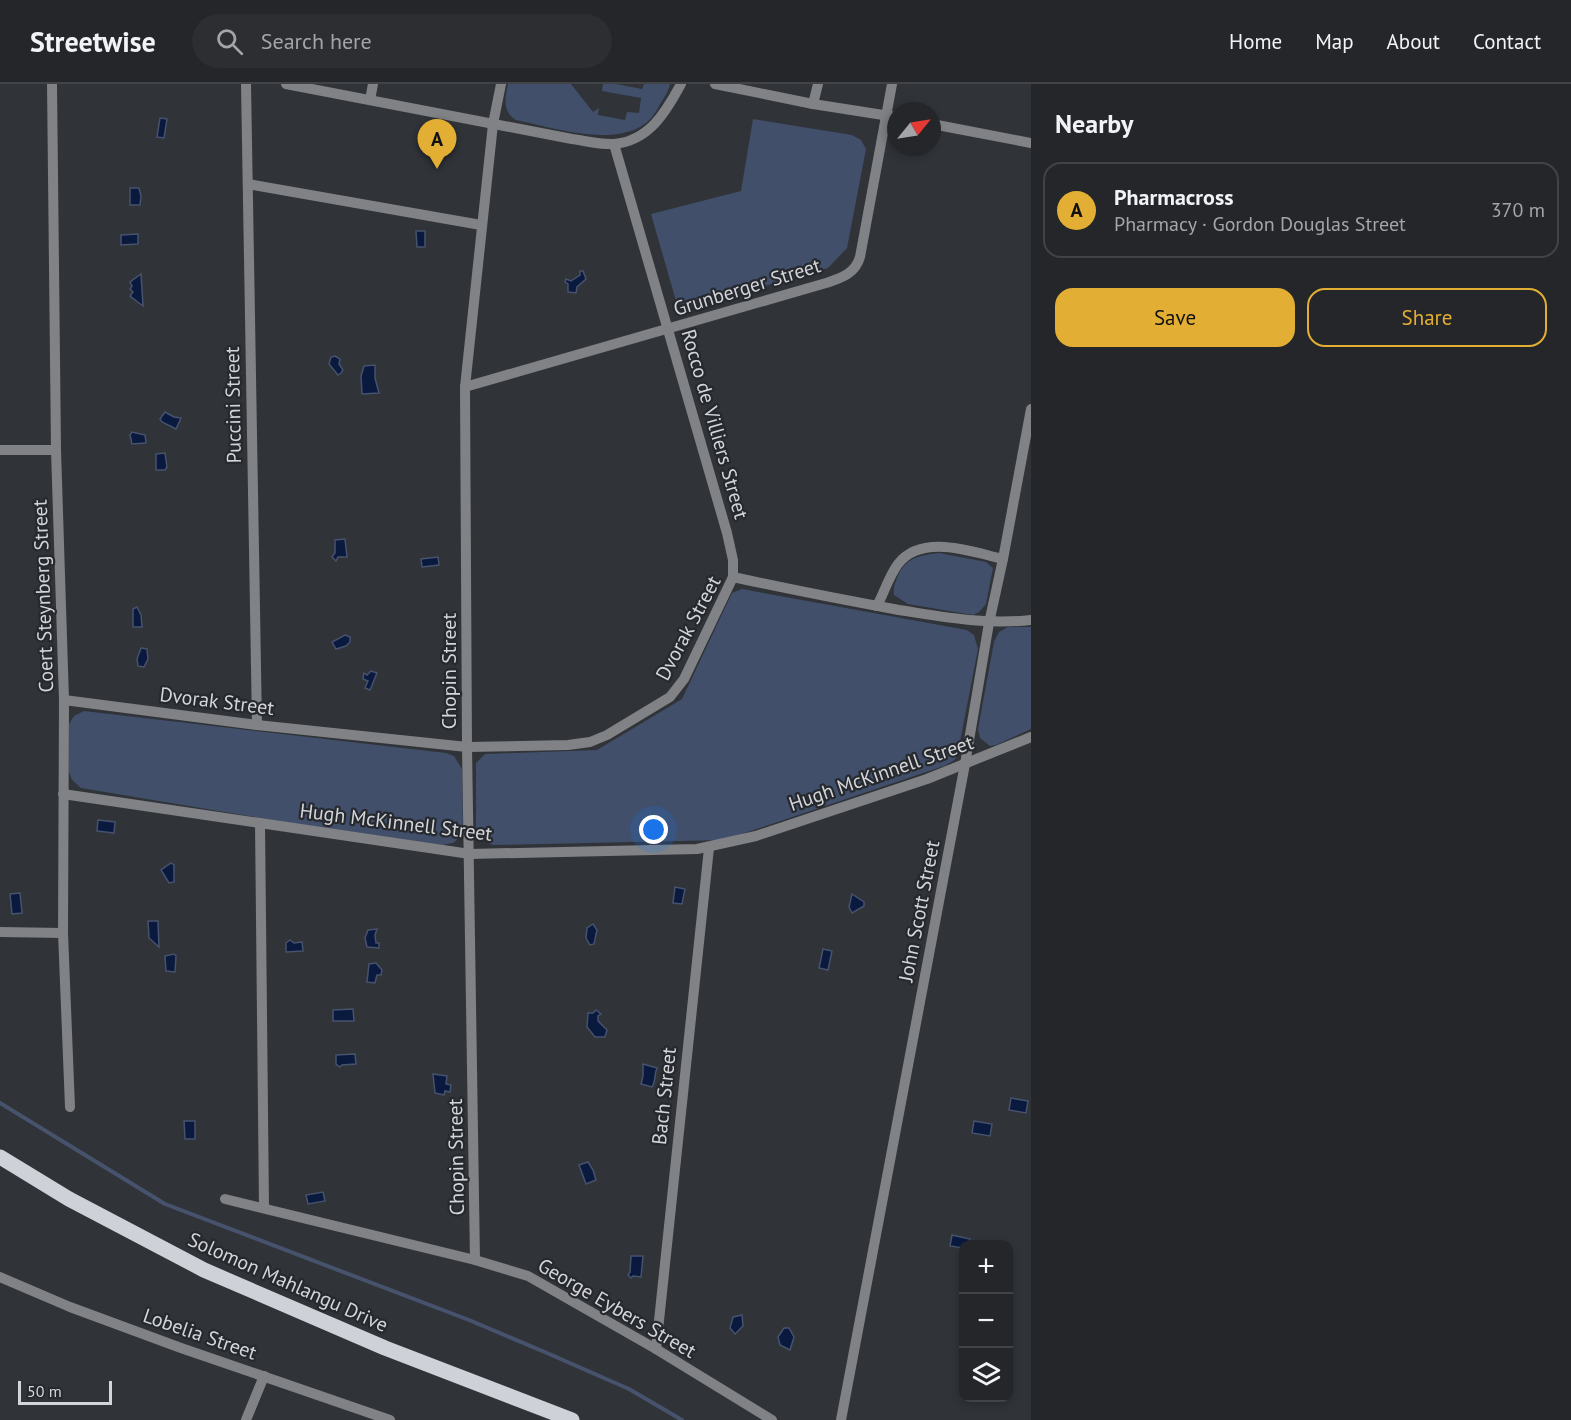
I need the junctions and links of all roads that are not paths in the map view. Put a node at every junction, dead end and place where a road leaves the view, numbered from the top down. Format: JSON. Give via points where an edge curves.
{"nodes":[{"id":1,"x":52,"y":84,"type":"edge"},
{"id":2,"x":246,"y":84,"type":"edge"},
{"id":3,"x":286,"y":84,"type":"edge"},
{"id":4,"x":373,"y":84,"type":"edge"},
{"id":5,"x":501,"y":84,"type":"edge"},
{"id":6,"x":681,"y":84,"type":"edge"},
{"id":7,"x":715,"y":84,"type":"edge"},
{"id":8,"x":818,"y":84,"type":"edge"},
{"id":9,"x":892,"y":84,"type":"edge"},
{"id":10,"x":370,"y":100,"type":"junction"},
{"id":11,"x":891,"y":102,"type":"edge"},
{"id":12,"x":813,"y":104,"type":"junction"},
{"id":13,"x":887,"y":115,"type":"edge"},
{"id":14,"x":493,"y":124,"type":"junction"},
{"id":15,"x":941,"y":126,"type":"edge"},
{"id":16,"x":887,"y":134,"type":"edge"},
{"id":17,"x":1031,"y":143,"type":"edge"},
{"id":18,"x":614,"y":144,"type":"junction"},
{"id":19,"x":248,"y":184,"type":"junction"},
{"id":20,"x":481,"y":225,"type":"junction"},
{"id":21,"x":669,"y":329,"type":"junction"},
{"id":22,"x":465,"y":387,"type":"junction"},
{"id":23,"x":1031,"y":409,"type":"edge"},
{"id":24,"x":0,"y":450,"type":"edge"},
{"id":25,"x":56,"y":450,"type":"junction"},
{"id":26,"x":1003,"y":558,"type":"junction"},
{"id":27,"x":733,"y":577,"type":"junction"},
{"id":28,"x":877,"y":606,"type":"junction"},
{"id":29,"x":1031,"y":620,"type":"edge"},
{"id":30,"x":989,"y":623,"type":"junction"},
{"id":31,"x":64,"y":700,"type":"junction"},
{"id":32,"x":257,"y":725,"type":"junction"},
{"id":33,"x":1031,"y":737,"type":"edge"},
{"id":34,"x":467,"y":747,"type":"junction"},
{"id":35,"x":965,"y":764,"type":"junction"},
{"id":36,"x":63,"y":794,"type":"junction"},
{"id":37,"x":260,"y":823,"type":"junction"},
{"id":38,"x":709,"y":848,"type":"junction"},
{"id":39,"x":470,"y":854,"type":"junction"},
{"id":40,"x":0,"y":932,"type":"edge"},
{"id":41,"x":63,"y":933,"type":"junction"},
{"id":42,"x":70,"y":1107,"type":"dead end"},
{"id":43,"x":0,"y":1157,"type":"edge"},
{"id":44,"x":225,"y":1199,"type":"dead end"},
{"id":45,"x":264,"y":1207,"type":"junction"},
{"id":46,"x":476,"y":1260,"type":"junction"},
{"id":47,"x":0,"y":1278,"type":"edge"},
{"id":48,"x":656,"y":1349,"type":"junction"},
{"id":49,"x":264,"y":1376,"type":"junction"},
{"id":50,"x":246,"y":1420,"type":"edge"},
{"id":51,"x":390,"y":1420,"type":"edge"},
{"id":52,"x":572,"y":1420,"type":"edge"},
{"id":53,"x":772,"y":1420,"type":"edge"},
{"id":54,"x":841,"y":1420,"type":"edge"}],
"edges":[{"from":1,"to":25,"type":"street","name":"Coert Steynberg Street"},
{"from":2,"to":19,"type":"street","name":"Puccini Street"},
{"from":3,"to":10,"type":"street"},
{"from":4,"to":10,"type":"street"},
{"from":5,"to":14,"type":"street","name":"Chopin Street"},
{"from":6,"to":18,"type":"street","via":[[654,126],[633,139]]},
{"from":7,"to":12,"type":"street"},
{"from":8,"to":12,"type":"street"},
{"from":9,"to":11,"type":"street","name":"Grunberger Street"},
{"from":10,"to":14,"type":"street"},
{"from":12,"to":13,"type":"street"},
{"from":14,"to":18,"type":"street"},
{"from":14,"to":20,"type":"street","name":"Chopin Street"},
{"from":15,"to":17,"type":"street"},
{"from":16,"to":21,"type":"street","name":"Grunberger Street","via":[[860,257],[852,272]]},
{"from":18,"to":21,"type":"street","name":"Rocco de Villiers Street"},
{"from":19,"to":20,"type":"street"},
{"from":19,"to":32,"type":"street","name":"Puccini Street"},
{"from":20,"to":22,"type":"street","name":"Chopin Street"},
{"from":21,"to":22,"type":"street","name":"Grunberger Street"},
{"from":21,"to":27,"type":"street","name":"Rocco de Villiers Street","via":[[732,548]]},
{"from":22,"to":34,"type":"street","name":"Chopin Street"},
{"from":23,"to":26,"type":"street","name":"John Scott Street"},
{"from":24,"to":25,"type":"street"},
{"from":25,"to":31,"type":"street","name":"Coert Steynberg Street"},
{"from":26,"to":28,"type":"street","via":[[940,547],[910,553],[894,569]]},
{"from":26,"to":30,"type":"street","name":"John Scott Street"},
{"from":27,"to":28,"type":"street","name":"Dvorak Street"},
{"from":27,"to":34,"type":"street","name":"Dvorak Street","via":[[681,686],[670,698],[590,742]]},
{"from":28,"to":30,"type":"street","name":"Dvorak Street"},
{"from":29,"to":30,"type":"street","name":"Dvorak Street"},
{"from":30,"to":35,"type":"street","name":"John Scott Street"},
{"from":31,"to":32,"type":"street","name":"Dvorak Street"},
{"from":31,"to":36,"type":"street","name":"Coert Steynberg Street"},
{"from":32,"to":34,"type":"street","name":"Dvorak Street"},
{"from":33,"to":35,"type":"street","name":"Hugh McKinnell Street"},
{"from":34,"to":39,"type":"street","name":"Chopin Street"},
{"from":35,"to":38,"type":"street","name":"Hugh McKinnell Street","via":[[756,836]]},
{"from":35,"to":54,"type":"street","name":"John Scott Street"},
{"from":36,"to":37,"type":"street","name":"Hugh McKinnell Street"},
{"from":36,"to":41,"type":"street","name":"Coert Steynberg Street"},
{"from":37,"to":39,"type":"street","name":"Hugh McKinnell Street"},
{"from":37,"to":45,"type":"street"},
{"from":38,"to":39,"type":"street","name":"Hugh McKinnell Street"},
{"from":38,"to":48,"type":"street","name":"Bach Street"},
{"from":39,"to":46,"type":"street","name":"Chopin Street"},
{"from":40,"to":41,"type":"street"},
{"from":41,"to":42,"type":"street","name":"Coert Steynberg Street"},
{"from":43,"to":52,"type":"main road","name":"Solomon Mahlangu Drive","via":[[69,1199],[204,1270],[385,1348]]},
{"from":44,"to":45,"type":"street","name":"George Eybers Street"},
{"from":45,"to":46,"type":"street","name":"George Eybers Street"},
{"from":46,"to":48,"type":"street","name":"George Eybers Street","via":[[538,1281]]},
{"from":47,"to":49,"type":"street","name":"Lobelia Street"},
{"from":48,"to":53,"type":"street","name":"George Eybers Street"},
{"from":49,"to":50,"type":"street"},
{"from":49,"to":51,"type":"street","name":"Lobelia Street"}]}
